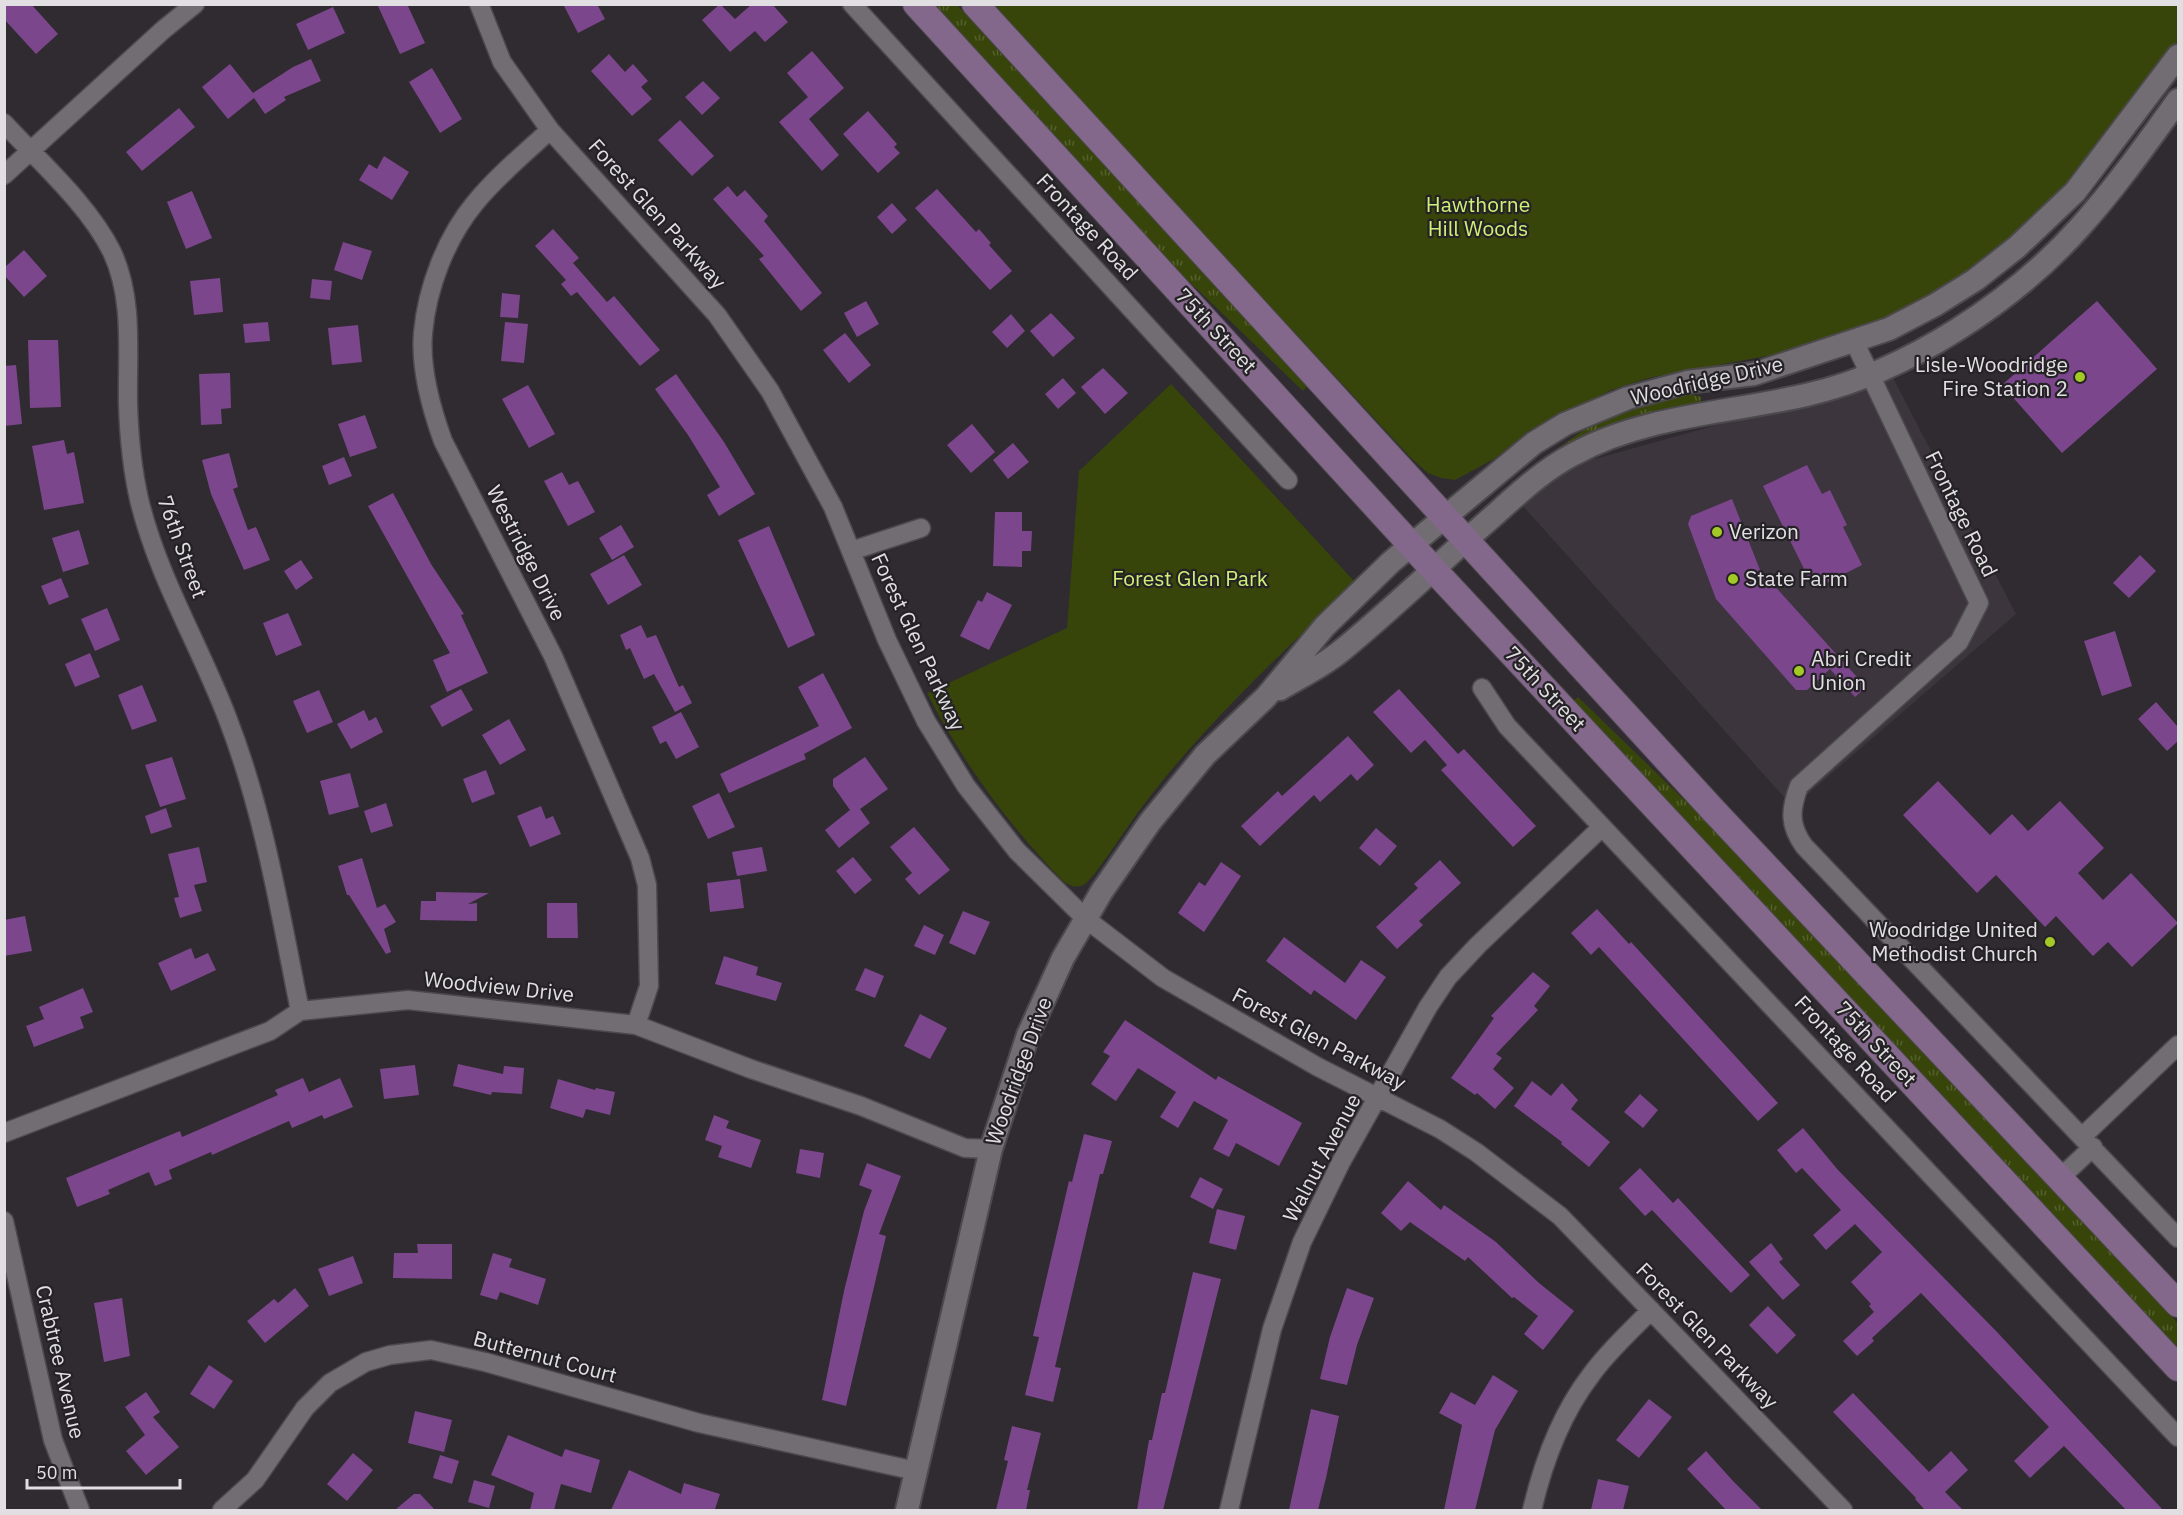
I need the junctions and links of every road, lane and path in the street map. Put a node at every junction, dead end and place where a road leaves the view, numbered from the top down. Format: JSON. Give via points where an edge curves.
{"nodes":[{"id":1,"x":195,"y":4,"type":"edge"},
{"id":2,"x":479,"y":4,"type":"edge"},
{"id":3,"x":852,"y":4,"type":"edge"},
{"id":4,"x":916,"y":4,"type":"edge"},
{"id":5,"x":975,"y":4,"type":"edge"},
{"id":6,"x":2178,"y":56,"type":"edge"},
{"id":7,"x":2178,"y":100,"type":"edge"},
{"id":8,"x":4,"y":123,"type":"edge"},
{"id":9,"x":550,"y":130,"type":"junction"},
{"id":10,"x":30,"y":151,"type":"junction"},
{"id":11,"x":4,"y":175,"type":"edge"},
{"id":12,"x":1854,"y":341,"type":"junction"},
{"id":13,"x":1869,"y":376,"type":"junction"},
{"id":14,"x":1288,"y":480,"type":"dead end"},
{"id":15,"x":1445,"y":517,"type":"junction"},
{"id":16,"x":921,"y":528,"type":"dead end"},
{"id":17,"x":1466,"y":540,"type":"junction"},
{"id":18,"x":1411,"y":545,"type":"junction"},
{"id":19,"x":851,"y":551,"type":"junction"},
{"id":20,"x":1433,"y":569,"type":"junction"},
{"id":21,"x":1482,"y":688,"type":"dead end"},
{"id":22,"x":1266,"y":697,"type":"junction"},
{"id":23,"x":1602,"y":826,"type":"junction"},
{"id":24,"x":1086,"y":919,"type":"junction"},
{"id":25,"x":300,"y":1011,"type":"junction"},
{"id":26,"x":636,"y":1025,"type":"junction"},
{"id":27,"x":2178,"y":1045,"type":"edge"},
{"id":28,"x":1378,"y":1098,"type":"junction"},
{"id":29,"x":4,"y":1133,"type":"edge"},
{"id":30,"x":2088,"y":1142,"type":"junction"},
{"id":31,"x":991,"y":1149,"type":"junction"},
{"id":32,"x":2060,"y":1178,"type":"junction"},
{"id":33,"x":4,"y":1221,"type":"edge"},
{"id":34,"x":2178,"y":1238,"type":"edge"},
{"id":35,"x":2178,"y":1304,"type":"edge"},
{"id":36,"x":1651,"y":1310,"type":"junction"},
{"id":37,"x":2178,"y":1368,"type":"edge"},
{"id":38,"x":2178,"y":1437,"type":"edge"},
{"id":39,"x":916,"y":1471,"type":"junction"},
{"id":40,"x":80,"y":1510,"type":"edge"},
{"id":41,"x":222,"y":1510,"type":"edge"},
{"id":42,"x":907,"y":1510,"type":"edge"},
{"id":43,"x":1229,"y":1510,"type":"edge"},
{"id":44,"x":1532,"y":1510,"type":"edge"},
{"id":45,"x":1843,"y":1510,"type":"edge"}],
"edges":[{"from":1,"to":10,"type":"street"},
{"from":2,"to":9,"type":"street","name":"Forest Glen Parkway","via":[[502,62]]},
{"from":3,"to":14,"type":"street","name":"Frontage Road"},
{"from":4,"to":18,"type":"main road","name":"75th Street"},
{"from":5,"to":15,"type":"main road","name":"75th Street"},
{"from":6,"to":12,"type":"street","name":"Woodridge Drive","via":[[2096,167],[2017,248],[1935,305],[1889,329]]},
{"from":7,"to":13,"type":"street","name":"Woodridge Drive","via":[[2114,188],[2046,261],[1989,308]]},
{"from":8,"to":10,"type":"street","name":"76th Street"},
{"from":9,"to":19,"type":"street","name":"Forest Glen Parkway","via":[[676,266],[743,350],[801,444]]},
{"from":9,"to":26,"type":"street","name":"Westridge Drive","via":[[474,204],[448,247],[423,334],[427,380],[443,441],[553,656],[640,858],[647,885],[649,986]]},
{"from":10,"to":11,"type":"street"},
{"from":10,"to":25,"type":"street","name":"76th Street","via":[[97,227],[120,275],[128,323],[130,445],[140,499],[155,551],[248,774],[266,839]]},
{"from":12,"to":13,"type":"street","name":"Frontage Road"},
{"from":12,"to":15,"type":"street","name":"Woodridge Drive","via":[[1754,374],[1656,389],[1565,424],[1534,443]]},
{"from":13,"to":17,"type":"street","name":"Woodridge Drive","via":[[1769,404],[1673,421],[1590,446],[1545,471]]},
{"from":13,"to":30,"type":"street","name":"Frontage Road","via":[[1979,603],[1959,642],[1800,786],[1791,809],[1794,832]]},
{"from":15,"to":17,"type":"main road","name":"75th Street"},
{"from":15,"to":18,"type":"street","name":"Woodridge Drive"},
{"from":16,"to":19,"type":"street","name":"Forest Glen Parkway"},
{"from":17,"to":20,"type":"street","name":"Woodridge Drive"},
{"from":17,"to":32,"type":"main road","name":"75th Street","via":[[1721,819]]},
{"from":18,"to":20,"type":"main road","name":"75th Street"},
{"from":18,"to":22,"type":"street","name":"Woodridge Drive","via":[[1325,626]]},
{"from":19,"to":24,"type":"street","name":"Forest Glen Parkway","via":[[916,701],[961,778],[1017,851]]},
{"from":20,"to":22,"type":"street","name":"Woodridge Drive","via":[[1339,653]]},
{"from":20,"to":37,"type":"main road","name":"75th Street"},
{"from":21,"to":23,"type":"street","name":"Frontage Road","via":[[1507,726]]},
{"from":22,"to":24,"type":"street","name":"Woodridge Drive","via":[[1185,778],[1126,854]]},
{"from":23,"to":28,"type":"street","name":"Walnut Avenue","via":[[1449,977]]},
{"from":23,"to":38,"type":"street","name":"Frontage Road"},
{"from":24,"to":28,"type":"street","name":"Forest Glen Parkway","via":[[1189,994]]},
{"from":24,"to":31,"type":"street","name":"Woodridge Drive","via":[[1058,968],[1028,1035]]},
{"from":25,"to":26,"type":"street","name":"Woodview Drive","via":[[408,1000]]},
{"from":25,"to":29,"type":"street","name":"Woodview Drive","via":[[270,1031]]},
{"from":26,"to":31,"type":"street","name":"Woodview Drive","via":[[965,1148]]},
{"from":27,"to":30,"type":"street"},
{"from":28,"to":36,"type":"street","name":"Forest Glen Parkway","via":[[1440,1130],[1513,1179],[1560,1216]]},
{"from":28,"to":43,"type":"street","name":"Walnut Avenue","via":[[1322,1199],[1288,1281],[1272,1329]]},
{"from":30,"to":32,"type":"street"},
{"from":30,"to":34,"type":"street","name":"Frontage Road"},
{"from":31,"to":39,"type":"street","name":"Woodridge Drive"},
{"from":32,"to":35,"type":"main road","name":"75th Street"},
{"from":33,"to":40,"type":"street","name":"Crabtree Avenue","via":[[53,1440]]},
{"from":36,"to":44,"type":"street","via":[[1591,1374],[1574,1401],[1553,1443]]},
{"from":36,"to":45,"type":"street","name":"Forest Glen Parkway"},
{"from":39,"to":41,"type":"street","name":"Butternut Court","via":[[699,1423],[431,1350],[366,1362],[330,1383],[305,1408],[255,1480]]},
{"from":39,"to":42,"type":"street","name":"Woodridge Drive"}]}
